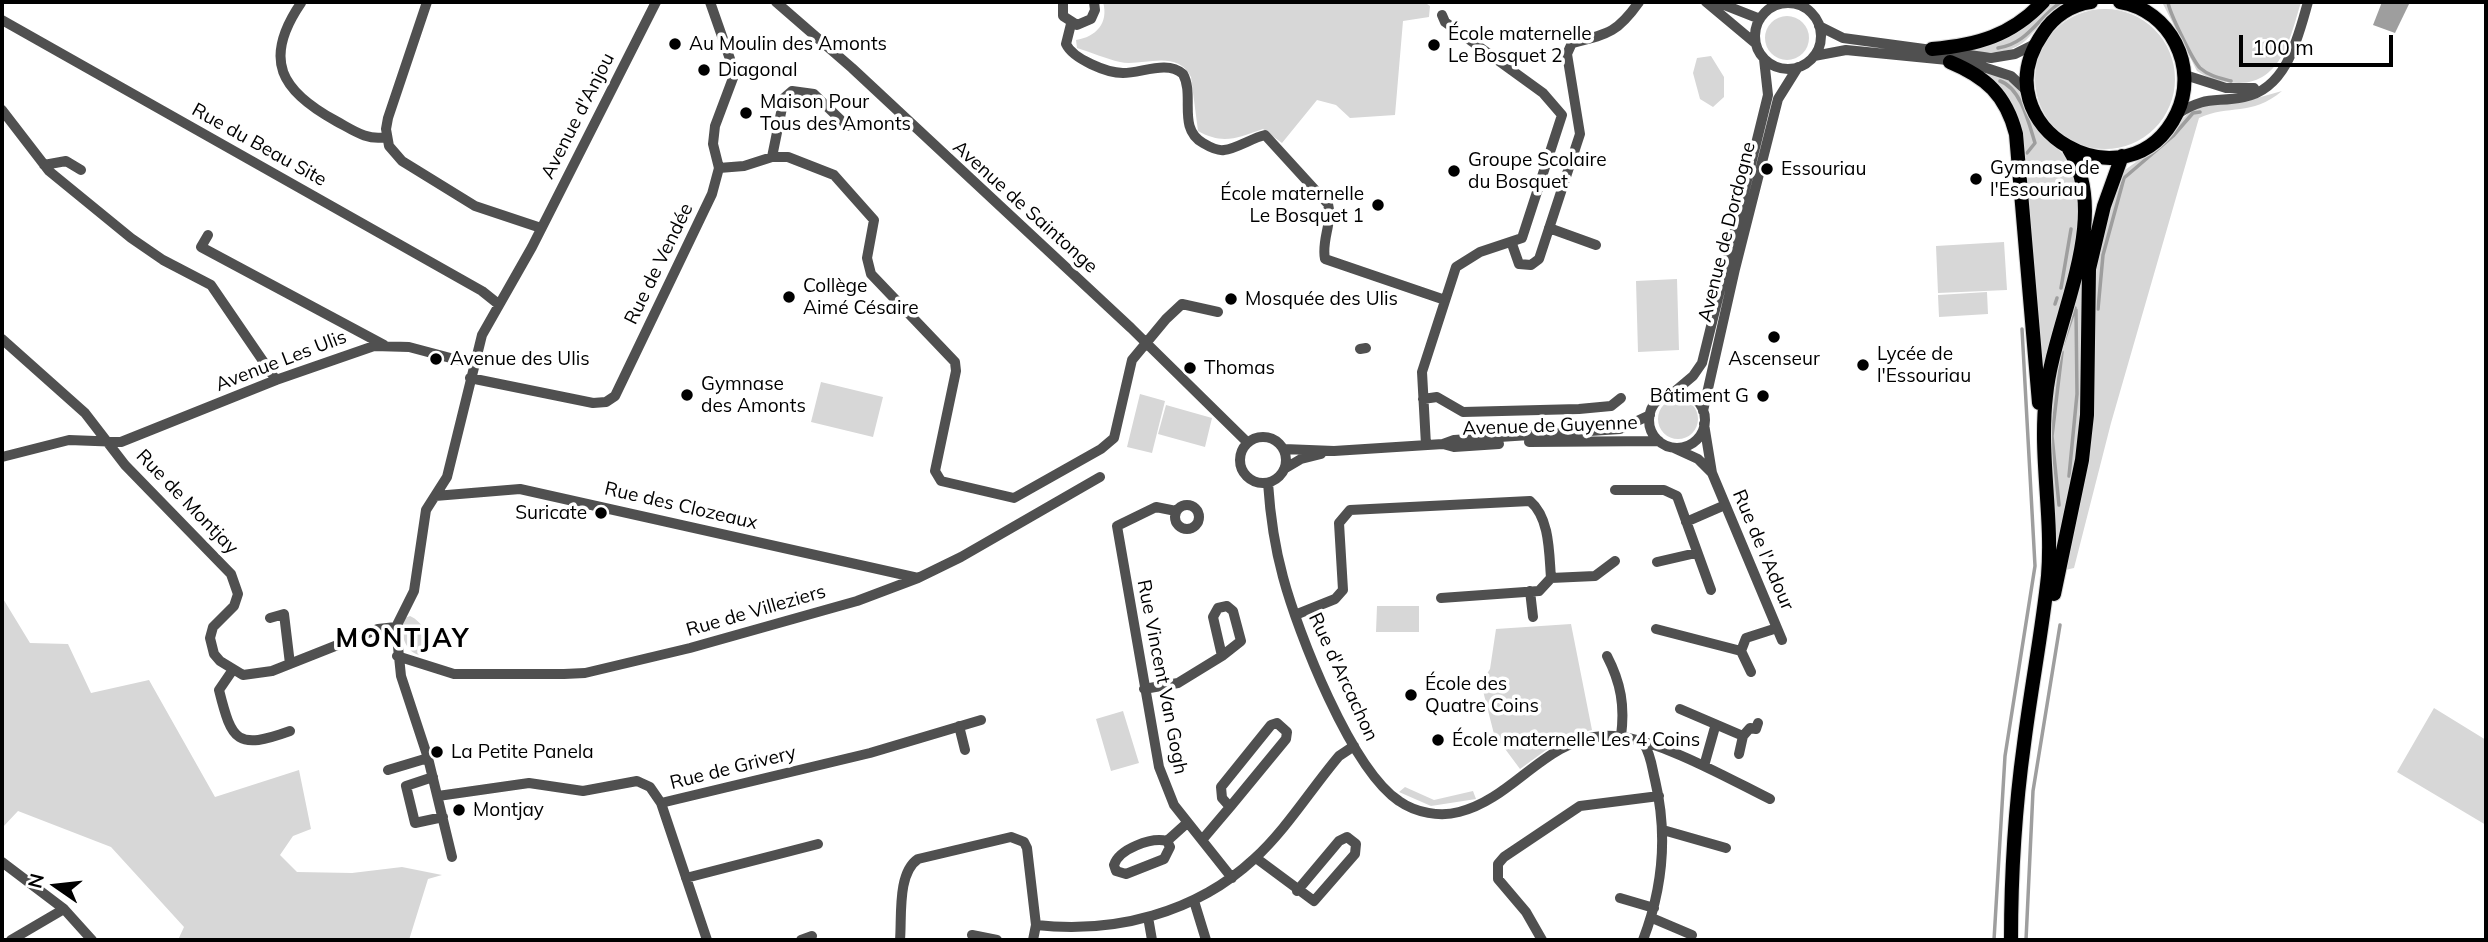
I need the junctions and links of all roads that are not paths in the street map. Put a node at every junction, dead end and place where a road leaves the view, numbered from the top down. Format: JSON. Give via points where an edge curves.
{"nodes":[{"id":1,"x":427,"y":2,"type":"edge"},
{"id":2,"x":656,"y":2,"type":"edge"},
{"id":3,"x":710,"y":2,"type":"edge"},
{"id":4,"x":776,"y":2,"type":"edge"},
{"id":5,"x":1063,"y":2,"type":"edge"},
{"id":6,"x":1094,"y":2,"type":"edge"},
{"id":7,"x":1639,"y":2,"type":"edge"},
{"id":8,"x":1706,"y":2,"type":"edge"},
{"id":9,"x":1717,"y":2,"type":"edge"},
{"id":10,"x":2043,"y":2,"type":"edge"},
{"id":11,"x":2091,"y":2,"type":"edge"},
{"id":12,"x":2120,"y":2,"type":"edge"},
{"id":13,"x":2156,"y":2,"type":"edge"},
{"id":14,"x":2308,"y":2,"type":"edge"},
{"id":15,"x":301,"y":3,"type":"edge"},
{"id":16,"x":1442,"y":15,"type":"dead end"},
{"id":17,"x":1760,"y":19,"type":"junction"},
{"id":18,"x":2,"y":20,"type":"edge"},
{"id":19,"x":1071,"y":24,"type":"junction"},
{"id":20,"x":1819,"y":26,"type":"junction"},
{"id":21,"x":2165,"y":26,"type":"junction"},
{"id":22,"x":1755,"y":43,"type":"junction"},
{"id":23,"x":2035,"y":44,"type":"junction"},
{"id":24,"x":1932,"y":49,"type":"junction"},
{"id":25,"x":1814,"y":56,"type":"junction"},
{"id":26,"x":1763,"y":59,"type":"junction"},
{"id":27,"x":1950,"y":62,"type":"junction"},
{"id":28,"x":1798,"y":67,"type":"junction"},
{"id":29,"x":2185,"y":75,"type":"junction"},
{"id":30,"x":2264,"y":87,"type":"junction"},
{"id":31,"x":2028,"y":92,"type":"junction"},
{"id":32,"x":2,"y":110,"type":"edge"},
{"id":33,"x":2176,"y":114,"type":"junction"},
{"id":34,"x":847,"y":126,"type":"dead end"},
{"id":35,"x":386,"y":137,"type":"junction"},
{"id":36,"x":2069,"y":149,"type":"junction"},
{"id":37,"x":2122,"y":156,"type":"junction"},
{"id":38,"x":772,"y":157,"type":"junction"},
{"id":39,"x":44,"y":164,"type":"junction"},
{"id":40,"x":719,"y":168,"type":"junction"},
{"id":41,"x":81,"y":170,"type":"dead end"},
{"id":42,"x":541,"y":228,"type":"junction"},
{"id":43,"x":1549,"y":228,"type":"junction"},
{"id":44,"x":208,"y":235,"type":"dead end"},
{"id":45,"x":1512,"y":244,"type":"junction"},
{"id":46,"x":1596,"y":245,"type":"dead end"},
{"id":47,"x":1444,"y":300,"type":"junction"},
{"id":48,"x":497,"y":303,"type":"junction"},
{"id":49,"x":1218,"y":312,"type":"dead end"},
{"id":50,"x":2,"y":339,"type":"edge"},
{"id":51,"x":1146,"y":342,"type":"junction"},
{"id":52,"x":387,"y":346,"type":"junction"},
{"id":53,"x":473,"y":364,"type":"junction"},
{"id":54,"x":470,"y":378,"type":"junction"},
{"id":55,"x":275,"y":380,"type":"junction"},
{"id":56,"x":1674,"y":392,"type":"junction"},
{"id":57,"x":1621,"y":398,"type":"dead end"},
{"id":58,"x":1423,"y":399,"type":"junction"},
{"id":59,"x":1703,"y":411,"type":"junction"},
{"id":60,"x":1650,"y":415,"type":"junction"},
{"id":61,"x":1704,"y":424,"type":"junction"},
{"id":62,"x":1659,"y":441,"type":"junction"},
{"id":63,"x":1248,"y":442,"type":"junction"},
{"id":64,"x":107,"y":444,"type":"junction"},
{"id":65,"x":1443,"y":444,"type":"junction"},
{"id":66,"x":1426,"y":445,"type":"junction"},
{"id":67,"x":2043,"y":446,"type":"junction"},
{"id":68,"x":1674,"y":448,"type":"junction"},
{"id":69,"x":1284,"y":449,"type":"junction"},
{"id":70,"x":1334,"y":451,"type":"junction"},
{"id":71,"x":2,"y":457,"type":"edge"},
{"id":72,"x":1284,"y":469,"type":"junction"},
{"id":73,"x":1712,"y":473,"type":"junction"},
{"id":74,"x":1100,"y":477,"type":"dead end"},
{"id":75,"x":1268,"y":483,"type":"junction"},
{"id":76,"x":1615,"y":490,"type":"dead end"},
{"id":77,"x":435,"y":496,"type":"junction"},
{"id":78,"x":1725,"y":505,"type":"junction"},
{"id":79,"x":1176,"y":511,"type":"dead end"},
{"id":80,"x":1686,"y":522,"type":"junction"},
{"id":81,"x":1696,"y":553,"type":"junction"},
{"id":82,"x":1615,"y":561,"type":"dead end"},
{"id":83,"x":1657,"y":562,"type":"dead end"},
{"id":84,"x":918,"y":578,"type":"junction"},
{"id":85,"x":1552,"y":578,"type":"junction"},
{"id":86,"x":1711,"y":590,"type":"dead end"},
{"id":87,"x":1530,"y":591,"type":"junction"},
{"id":88,"x":1441,"y":598,"type":"dead end"},
{"id":89,"x":1295,"y":615,"type":"junction"},
{"id":90,"x":1533,"y":617,"type":"dead end"},
{"id":91,"x":270,"y":618,"type":"dead end"},
{"id":92,"x":396,"y":627,"type":"junction"},
{"id":93,"x":1777,"y":628,"type":"junction"},
{"id":94,"x":1656,"y":629,"type":"dead end"},
{"id":95,"x":1782,"y":640,"type":"dead end"},
{"id":96,"x":1741,"y":651,"type":"junction"},
{"id":97,"x":397,"y":656,"type":"junction"},
{"id":98,"x":1222,"y":656,"type":"dead end"},
{"id":99,"x":1607,"y":656,"type":"dead end"},
{"id":100,"x":290,"y":664,"type":"junction"},
{"id":101,"x":232,"y":671,"type":"junction"},
{"id":102,"x":1751,"y":672,"type":"dead end"},
{"id":103,"x":2034,"y":677,"type":"junction"},
{"id":104,"x":1144,"y":689,"type":"junction"},
{"id":105,"x":1680,"y":709,"type":"dead end"},
{"id":106,"x":981,"y":720,"type":"dead end"},
{"id":107,"x":1758,"y":723,"type":"dead end"},
{"id":108,"x":959,"y":726,"type":"junction"},
{"id":109,"x":1715,"y":727,"type":"junction"},
{"id":110,"x":290,"y":731,"type":"dead end"},
{"id":111,"x":1620,"y":736,"type":"junction"},
{"id":112,"x":1742,"y":736,"type":"junction"},
{"id":113,"x":1644,"y":744,"type":"junction"},
{"id":114,"x":1354,"y":746,"type":"junction"},
{"id":115,"x":965,"y":750,"type":"dead end"},
{"id":116,"x":1739,"y":754,"type":"dead end"},
{"id":117,"x":428,"y":758,"type":"junction"},
{"id":118,"x":1704,"y":766,"type":"junction"},
{"id":119,"x":388,"y":770,"type":"dead end"},
{"id":120,"x":433,"y":777,"type":"junction"},
{"id":121,"x":438,"y":796,"type":"junction"},
{"id":122,"x":1659,"y":796,"type":"junction"},
{"id":123,"x":1770,"y":799,"type":"dead end"},
{"id":124,"x":661,"y":803,"type":"junction"},
{"id":125,"x":1230,"y":807,"type":"junction"},
{"id":126,"x":443,"y":817,"type":"junction"},
{"id":127,"x":1187,"y":823,"type":"junction"},
{"id":128,"x":1663,"y":830,"type":"junction"},
{"id":129,"x":1202,"y":840,"type":"junction"},
{"id":130,"x":1167,"y":841,"type":"junction"},
{"id":131,"x":818,"y":844,"type":"dead end"},
{"id":132,"x":1726,"y":848,"type":"dead end"},
{"id":133,"x":452,"y":857,"type":"dead end"},
{"id":134,"x":1256,"y":858,"type":"junction"},
{"id":135,"x":2,"y":862,"type":"edge"},
{"id":136,"x":686,"y":878,"type":"junction"},
{"id":137,"x":1232,"y":878,"type":"junction"},
{"id":138,"x":1297,"y":891,"type":"junction"},
{"id":139,"x":1620,"y":898,"type":"dead end"},
{"id":140,"x":1194,"y":901,"type":"junction"},
{"id":141,"x":64,"y":909,"type":"junction"},
{"id":142,"x":1653,"y":913,"type":"junction"},
{"id":143,"x":1149,"y":918,"type":"junction"},
{"id":144,"x":1036,"y":925,"type":"junction"},
{"id":145,"x":972,"y":935,"type":"dead end"},
{"id":146,"x":1692,"y":935,"type":"dead end"},
{"id":147,"x":11,"y":940,"type":"edge"},
{"id":148,"x":92,"y":940,"type":"edge"},
{"id":149,"x":707,"y":940,"type":"edge"},
{"id":150,"x":900,"y":940,"type":"edge"},
{"id":151,"x":997,"y":940,"type":"edge"},
{"id":152,"x":1033,"y":940,"type":"edge"},
{"id":153,"x":1152,"y":940,"type":"edge"},
{"id":154,"x":1206,"y":940,"type":"edge"},
{"id":155,"x":1542,"y":940,"type":"edge"},
{"id":156,"x":1643,"y":940,"type":"edge"},
{"id":157,"x":2011,"y":940,"type":"edge"}],
"edges":[{"from":1,"to":35,"type":"street","via":[[388,118]]},
{"from":2,"to":42,"type":"street","name":"Avenue d'Anjou"},
{"from":3,"to":40,"type":"street","name":"Rue de Vendée","via":[[733,78],[715,126],[713,144]]},
{"from":4,"to":51,"type":"street","name":"Avenue de Saintonge"},
{"from":5,"to":19,"type":"street","via":[[1063,16]]},
{"from":6,"to":19,"type":"street","via":[[1091,19],[1082,25]]},
{"from":7,"to":43,"type":"street","via":[[1611,34],[1572,43],[1567,54],[1580,134]]},
{"from":8,"to":22,"type":"street"},
{"from":9,"to":17,"type":"street"},
{"from":10,"to":24,"type":"main road","via":[[1993,39]]},
{"from":11,"to":23,"type":"main road","via":[[2065,11]]},
{"from":12,"to":21,"type":"main road","via":[[2149,13]]},
{"from":13,"to":21,"type":"main road"},
{"from":14,"to":30,"type":"street","via":[[2295,47],[2283,70]]},
{"from":15,"to":35,"type":"street","via":[[282,44],[281,58],[290,87],[308,105],[365,136]]},
{"from":16,"to":45,"type":"street","via":[[1445,22],[1544,93],[1562,115],[1521,238]]},
{"from":17,"to":20,"type":"street","via":[[1777,5],[1794,4],[1810,12]]},
{"from":17,"to":22,"type":"street"},
{"from":18,"to":48,"type":"street","name":"Rue du Beau Site"},
{"from":19,"to":47,"type":"street","via":[[1066,44],[1073,55],[1121,73],[1171,67],[1183,74],[1189,128],[1198,141],[1223,150],[1265,135],[1328,204],[1331,214],[1325,259]]},
{"from":20,"to":24,"type":"street","via":[[1843,38]]},
{"from":20,"to":25,"type":"street","via":[[1821,36]]},
{"from":21,"to":29,"type":"main road","via":[[2179,49]]},
{"from":22,"to":26,"type":"street"},
{"from":23,"to":24,"type":"street","via":[[1991,58]]},
{"from":23,"to":31,"type":"main road"},
{"from":25,"to":27,"type":"street","via":[[1846,50]]},
{"from":25,"to":28,"type":"street"},
{"from":26,"to":28,"type":"street","via":[[1780,68]]},
{"from":26,"to":56,"type":"street","name":"Avenue de Dordogne","via":[[1768,95],[1702,363]]},
{"from":27,"to":31,"type":"street","via":[[1997,70],[2021,82]]},
{"from":27,"to":67,"type":"main road","via":[[1993,86],[2011,113]]},
{"from":28,"to":59,"type":"street","name":"Avenue de Dordogne","via":[[1778,99]]},
{"from":29,"to":30,"type":"street","via":[[2238,90]]},
{"from":29,"to":33,"type":"main road"},
{"from":30,"to":33,"type":"street","via":[[2242,98],[2203,100]]},
{"from":31,"to":36,"type":"main road","via":[[2035,115],[2049,135]]},
{"from":32,"to":39,"type":"street"},
{"from":33,"to":37,"type":"main road","via":[[2154,141]]},
{"from":34,"to":38,"type":"street","via":[[814,94],[792,92],[784,98]]},
{"from":35,"to":42,"type":"street","via":[[394,155],[440,186],[475,206]]},
{"from":36,"to":37,"type":"main road","via":[[2086,156]]},
{"from":36,"to":67,"type":"main road","via":[[2084,182],[2083,234],[2051,360]]},
{"from":37,"to":103,"type":"main road","via":[[2089,269],[2082,460]]},
{"from":38,"to":40,"type":"street"},
{"from":38,"to":51,"type":"street","via":[[805,162],[834,175],[871,214],[874,229],[867,258],[871,274],[954,362],[937,478],[1014,498],[1101,449],[1114,438],[1132,360]]},
{"from":39,"to":41,"type":"street","via":[[66,161]]},
{"from":39,"to":55,"type":"street","via":[[131,238],[211,285]]},
{"from":40,"to":54,"type":"street","name":"Rue de Vendée","via":[[712,194],[615,396],[593,403]]},
{"from":42,"to":48,"type":"street","name":"Avenue d'Anjou"},
{"from":43,"to":45,"type":"street","via":[[1539,259],[1531,265],[1519,264]]},
{"from":43,"to":46,"type":"street"},
{"from":44,"to":52,"type":"street","via":[[201,247]]},
{"from":45,"to":47,"type":"street","via":[[1463,260]]},
{"from":47,"to":58,"type":"street","via":[[1422,372]]},
{"from":48,"to":53,"type":"street","name":"Avenue d'Anjou"},
{"from":49,"to":51,"type":"street","via":[[1182,304]]},
{"from":50,"to":64,"type":"street","via":[[85,414]]},
{"from":51,"to":63,"type":"street","name":"Avenue de Saintonge"},
{"from":52,"to":53,"type":"street","name":"Avenue Les Ulis","via":[[443,354]]},
{"from":52,"to":55,"type":"street","name":"Avenue Les Ulis","via":[[361,349]]},
{"from":53,"to":54,"type":"street","name":"Avenue d'Anjou"},
{"from":54,"to":77,"type":"street","name":"Avenue d'Anjou","via":[[447,477]]},
{"from":55,"to":64,"type":"street","name":"Avenue Les Ulis"},
{"from":56,"to":59,"type":"street","via":[[1692,396]]},
{"from":56,"to":60,"type":"street","via":[[1660,397]]},
{"from":57,"to":58,"type":"street","via":[[1611,406],[1590,408],[1463,412],[1437,397]]},
{"from":58,"to":66,"type":"street"},
{"from":59,"to":61,"type":"street"},
{"from":60,"to":62,"type":"street","via":[[1650,426]]},
{"from":60,"to":65,"type":"street","name":"Avenue de Guyenne","via":[[1620,429]]},
{"from":61,"to":68,"type":"street","via":[[1690,444]]},
{"from":61,"to":73,"type":"street","name":"Rue de l'Adour"},
{"from":62,"to":65,"type":"street","name":"Avenue de Guyenne"},
{"from":62,"to":68,"type":"street"},
{"from":63,"to":69,"type":"street","via":[[1268,437]]},
{"from":63,"to":75,"type":"street","via":[[1240,454],[1241,467],[1248,478]]},
{"from":64,"to":71,"type":"street","via":[[69,440]]},
{"from":64,"to":101,"type":"street","name":"Rue de Montjay","via":[[223,562],[236,583],[234,606],[213,627],[210,638],[214,654]]},
{"from":65,"to":66,"type":"street","name":"Avenue de Guyenne"},
{"from":66,"to":70,"type":"street","name":"Avenue de Guyenne"},
{"from":67,"to":103,"type":"main road","via":[[2050,550]]},
{"from":68,"to":73,"type":"street","name":"Rue de l'Adour","via":[[1698,459]]},
{"from":69,"to":70,"type":"street","name":"Avenue de Guyenne"},
{"from":69,"to":72,"type":"street"},
{"from":70,"to":72,"type":"street","name":"Avenue de Guyenne","via":[[1301,459]]},
{"from":72,"to":75,"type":"street"},
{"from":73,"to":78,"type":"street","name":"Rue de l'Adour"},
{"from":74,"to":84,"type":"street","name":"Rue de Villeziers"},
{"from":75,"to":89,"type":"street","name":"Rue d'Arcachon","via":[[1282,576]]},
{"from":76,"to":80,"type":"street","via":[[1664,490],[1677,496]]},
{"from":77,"to":84,"type":"street","name":"Rue des Clozeaux","via":[[520,489]]},
{"from":77,"to":92,"type":"street","name":"Avenue d'Anjou","via":[[424,520],[414,591]]},
{"from":78,"to":80,"type":"street"},
{"from":78,"to":93,"type":"street","name":"Rue de l'Adour"},
{"from":79,"to":104,"type":"street","name":"Rue Vincent Van Gogh","via":[[1156,507],[1117,526]]},
{"from":80,"to":81,"type":"street"},
{"from":81,"to":83,"type":"street"},
{"from":81,"to":86,"type":"street"},
{"from":82,"to":85,"type":"street","via":[[1595,576]]},
{"from":84,"to":97,"type":"street","name":"Rue de Villeziers","via":[[857,601],[585,673],[454,674]]},
{"from":85,"to":87,"type":"street","via":[[1539,591]]},
{"from":85,"to":89,"type":"street","via":[[1548,537],[1537,507],[1530,501],[1350,510],[1339,523],[1343,590],[1335,599]]},
{"from":87,"to":88,"type":"street"},
{"from":87,"to":90,"type":"street"},
{"from":89,"to":114,"type":"street","name":"Rue d'Arcachon"},
{"from":91,"to":100,"type":"street","via":[[284,614]]},
{"from":92,"to":97,"type":"street"},
{"from":92,"to":100,"type":"street","via":[[378,629]]},
{"from":93,"to":95,"type":"street","name":"Rue de l'Adour"},
{"from":93,"to":96,"type":"street","via":[[1746,638]]},
{"from":94,"to":96,"type":"street"},
{"from":96,"to":102,"type":"street"},
{"from":97,"to":117,"type":"street"},
{"from":98,"to":104,"type":"street","via":[[1178,683]]},
{"from":99,"to":111,"type":"street","via":[[1622,696]]},
{"from":100,"to":101,"type":"street","via":[[254,676]]},
{"from":101,"to":110,"type":"street","via":[[219,690],[234,734],[241,740],[256,741]]},
{"from":103,"to":157,"type":"main road","via":[[2019,792]]},
{"from":104,"to":127,"type":"street","name":"Rue Vincent Van Gogh","via":[[1159,767],[1174,805]]},
{"from":105,"to":109,"type":"street"},
{"from":106,"to":108,"type":"street","name":"Rue de Grivery"},
{"from":107,"to":112,"type":"street"},
{"from":108,"to":115,"type":"street"},
{"from":108,"to":124,"type":"street","name":"Rue de Grivery","via":[[870,753]]},
{"from":109,"to":112,"type":"street"},
{"from":109,"to":118,"type":"street"},
{"from":111,"to":113,"type":"street","name":"Rue d'Arcachon"},
{"from":111,"to":114,"type":"street","name":"Rue d'Arcachon","via":[[1589,737],[1568,744],[1487,800],[1448,815],[1423,812],[1399,802]]},
{"from":112,"to":116,"type":"street"},
{"from":113,"to":118,"type":"street","name":"Rue d'Arcachon"},
{"from":113,"to":122,"type":"street"},
{"from":114,"to":134,"type":"street","via":[[1339,756]]},
{"from":117,"to":119,"type":"street"},
{"from":117,"to":120,"type":"street"},
{"from":118,"to":123,"type":"street","name":"Rue d'Arcachon"},
{"from":120,"to":121,"type":"street"},
{"from":120,"to":126,"type":"street","via":[[406,786],[415,822]]},
{"from":121,"to":124,"type":"street","name":"Rue de Grivery","via":[[529,783],[583,791],[637,781],[650,787]]},
{"from":121,"to":126,"type":"street"},
{"from":122,"to":128,"type":"street"},
{"from":122,"to":155,"type":"street","via":[[1580,806],[1503,857],[1497,873],[1502,887],[1526,912]]},
{"from":124,"to":136,"type":"street"},
{"from":125,"to":125,"type":"street","via":[[1286,739],[1282,725],[1270,725],[1222,787],[1222,797]]},
{"from":125,"to":129,"type":"street"},
{"from":126,"to":133,"type":"street"},
{"from":127,"to":129,"type":"street","name":"Rue Vincent Van Gogh"},
{"from":127,"to":130,"type":"street"},
{"from":128,"to":132,"type":"street"},
{"from":128,"to":142,"type":"street"},
{"from":129,"to":137,"type":"street","name":"Rue Vincent Van Gogh"},
{"from":130,"to":130,"type":"street","via":[[1154,840],[1120,854],[1116,871],[1126,874],[1164,859],[1170,847]]},
{"from":131,"to":136,"type":"street"},
{"from":134,"to":137,"type":"street"},
{"from":134,"to":138,"type":"street"},
{"from":135,"to":141,"type":"street"},
{"from":136,"to":149,"type":"street"},
{"from":137,"to":140,"type":"street"},
{"from":138,"to":138,"type":"street","via":[[1310,900],[1317,898],[1355,854],[1356,844],[1347,837],[1339,841]]},
{"from":139,"to":142,"type":"street"},
{"from":140,"to":143,"type":"street"},
{"from":140,"to":154,"type":"street"},
{"from":141,"to":147,"type":"street"},
{"from":141,"to":148,"type":"street"},
{"from":142,"to":146,"type":"street"},
{"from":142,"to":156,"type":"street"},
{"from":143,"to":144,"type":"street","via":[[1070,929]]},
{"from":143,"to":153,"type":"street"},
{"from":144,"to":150,"type":"street","via":[[1027,848],[1011,837],[911,864],[905,880]]},
{"from":144,"to":152,"type":"street"},
{"from":145,"to":151,"type":"street"}]}
